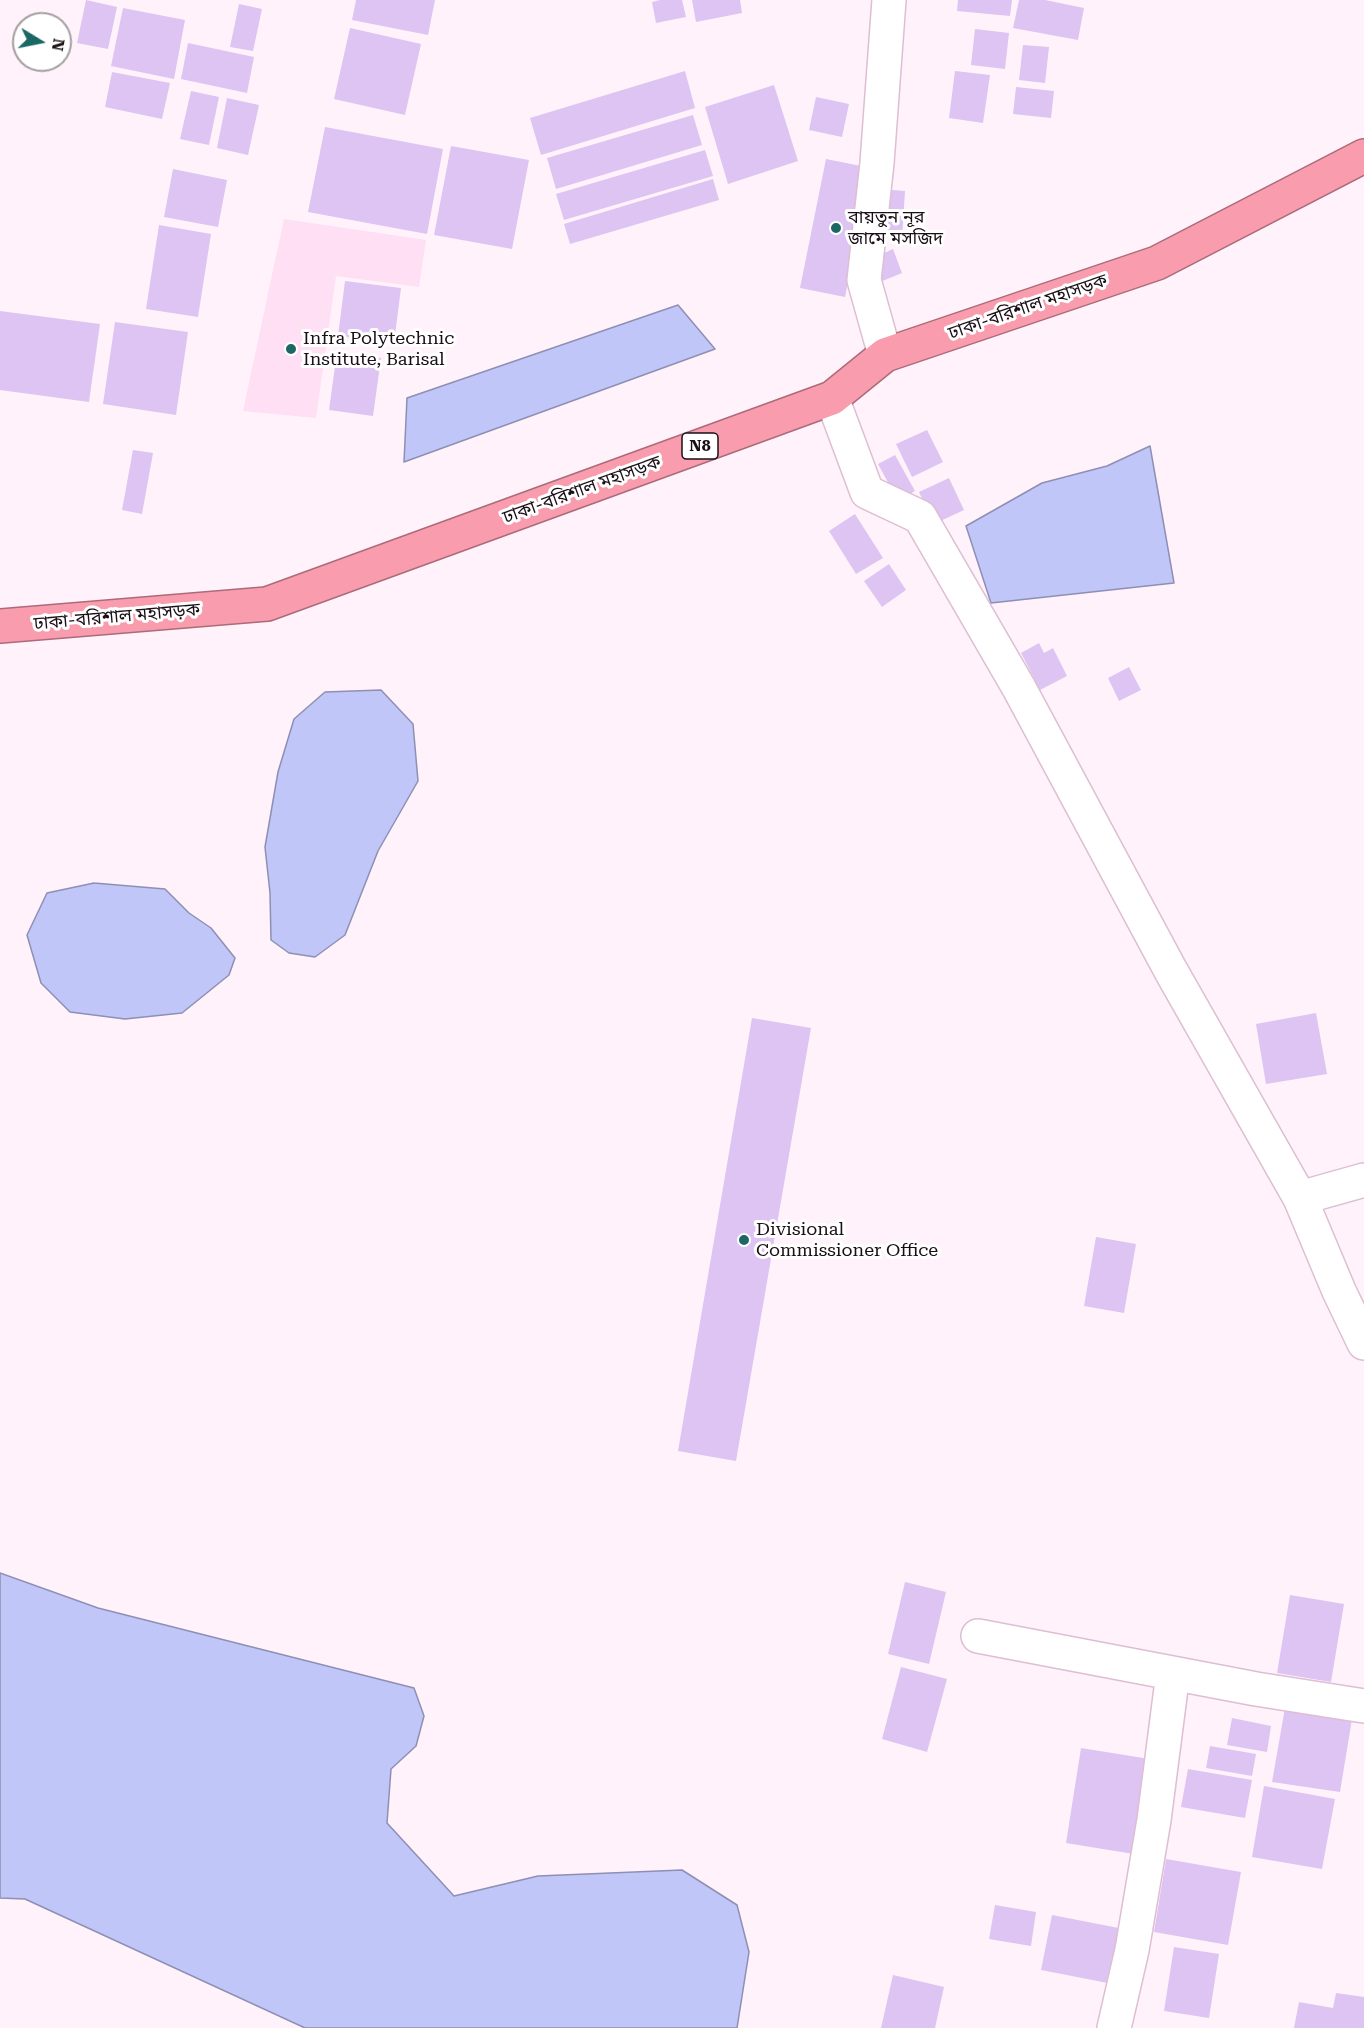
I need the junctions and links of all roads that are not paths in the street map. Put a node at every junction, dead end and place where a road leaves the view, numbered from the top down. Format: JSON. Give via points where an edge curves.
{"nodes":[{"id":1,"x":889,"y":0,"type":"edge"},
{"id":2,"x":1364,"y":156,"type":"edge"},
{"id":3,"x":885,"y":355,"type":"junction"},
{"id":4,"x":832,"y":399,"type":"junction"},
{"id":5,"x":0,"y":626,"type":"edge"},
{"id":6,"x":1364,"y":1180,"type":"edge"},
{"id":7,"x":1300,"y":1198,"type":"junction"},
{"id":8,"x":1364,"y":1343,"type":"edge"},
{"id":9,"x":978,"y":1636,"type":"dead end"},
{"id":10,"x":1173,"y":1673,"type":"junction"},
{"id":11,"x":1364,"y":1706,"type":"edge"},
{"id":12,"x":1114,"y":2028,"type":"edge"}],
"edges":[{"from":1,"to":3,"type":"street","via":[[864,280]]},
{"from":2,"to":3,"type":"highway","name":"ঢাকা-বরিশাল মহাসড়ক","number":"N8","via":[[1157,263]]},
{"from":3,"to":4,"type":"highway","name":"ঢাকা-বরিশাল মহাসড়ক","number":"N8"},
{"from":4,"to":5,"type":"highway","name":"ঢাকা-বরিশাল মহাসড়ক","number":"N8","via":[[267,604]]},
{"from":4,"to":7,"type":"street","via":[[867,492],[920,517],[1019,688],[1171,971]]},
{"from":6,"to":7,"type":"street"},
{"from":7,"to":8,"type":"street"},
{"from":9,"to":10,"type":"street"},
{"from":10,"to":11,"type":"street"},
{"from":10,"to":12,"type":"street","via":[[1154,1820]]}]}
